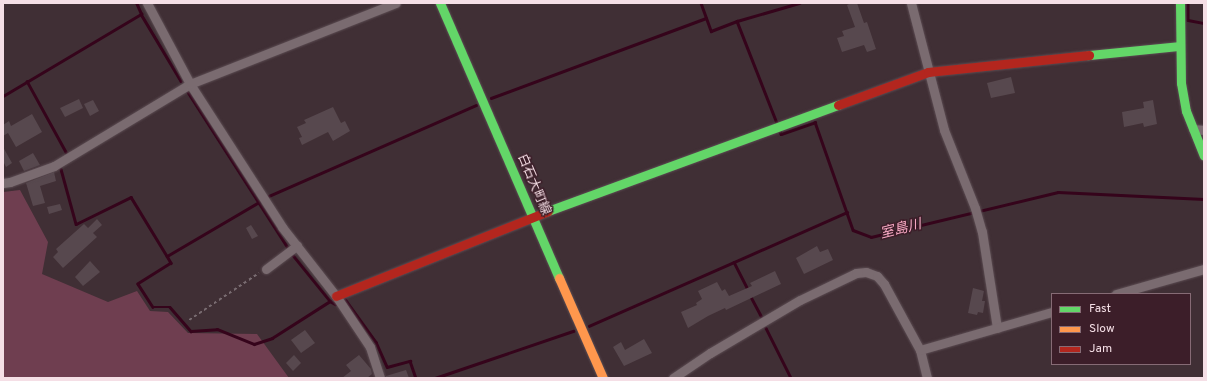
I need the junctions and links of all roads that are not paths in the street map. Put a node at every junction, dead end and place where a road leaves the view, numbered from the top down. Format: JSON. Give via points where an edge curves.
{"nodes":[{"id":1,"x":147,"y":3,"type":"edge"},
{"id":2,"x":396,"y":3,"type":"edge"},
{"id":3,"x":440,"y":3,"type":"edge"},
{"id":4,"x":911,"y":3,"type":"edge"},
{"id":5,"x":1180,"y":3,"type":"edge"},
{"id":6,"x":1179,"y":46,"type":"junction"},
{"id":7,"x":928,"y":72,"type":"junction"},
{"id":8,"x":190,"y":84,"type":"junction"},
{"id":9,"x":1193,"y":129,"type":"junction"},
{"id":10,"x":1204,"y":130,"type":"edge"},
{"id":11,"x":1204,"y":156,"type":"edge"},
{"id":12,"x":3,"y":183,"type":"edge"},
{"id":13,"x":532,"y":217,"type":"junction"},
{"id":14,"x":293,"y":250,"type":"junction"},
{"id":15,"x":266,"y":269,"type":"road end"},
{"id":16,"x":1204,"y":269,"type":"edge"},
{"id":17,"x":1120,"y":293,"type":"edge"},
{"id":18,"x":336,"y":296,"type":"junction"},
{"id":19,"x":1051,"y":312,"type":"edge"},
{"id":20,"x":997,"y":328,"type":"junction"},
{"id":21,"x":920,"y":350,"type":"junction"},
{"id":22,"x":380,"y":378,"type":"edge"},
{"id":23,"x":603,"y":378,"type":"edge"},
{"id":24,"x":673,"y":378,"type":"edge"},
{"id":25,"x":927,"y":378,"type":"edge"}],
"edges":[{"from":1,"to":8,"type":"street"},
{"from":2,"to":8,"type":"street"},
{"from":3,"to":13,"type":"street","name":"白石大町線"},
{"from":4,"to":7,"type":"street"},
{"from":5,"to":6,"type":"street"},
{"from":6,"to":7,"type":"street"},
{"from":6,"to":9,"type":"street","via":[[1181,83]]},
{"from":7,"to":13,"type":"street"},
{"from":7,"to":20,"type":"street","via":[[944,130],[982,232]]},
{"from":8,"to":12,"type":"street","via":[[54,166]]},
{"from":8,"to":14,"type":"street","via":[[282,227]]},
{"from":9,"to":10,"type":"street"},
{"from":9,"to":11,"type":"street"},
{"from":13,"to":18,"type":"street"},
{"from":13,"to":23,"type":"street","name":"白石大町線"},
{"from":14,"to":15,"type":"street"},
{"from":14,"to":18,"type":"street"},
{"from":16,"to":17,"type":"street"},
{"from":18,"to":22,"type":"street","via":[[370,347]]},
{"from":19,"to":20,"type":"street"},
{"from":20,"to":21,"type":"street"},
{"from":21,"to":24,"type":"street","via":[[884,284],[877,276],[866,272],[856,273],[800,300]]},
{"from":21,"to":25,"type":"street"}]}
